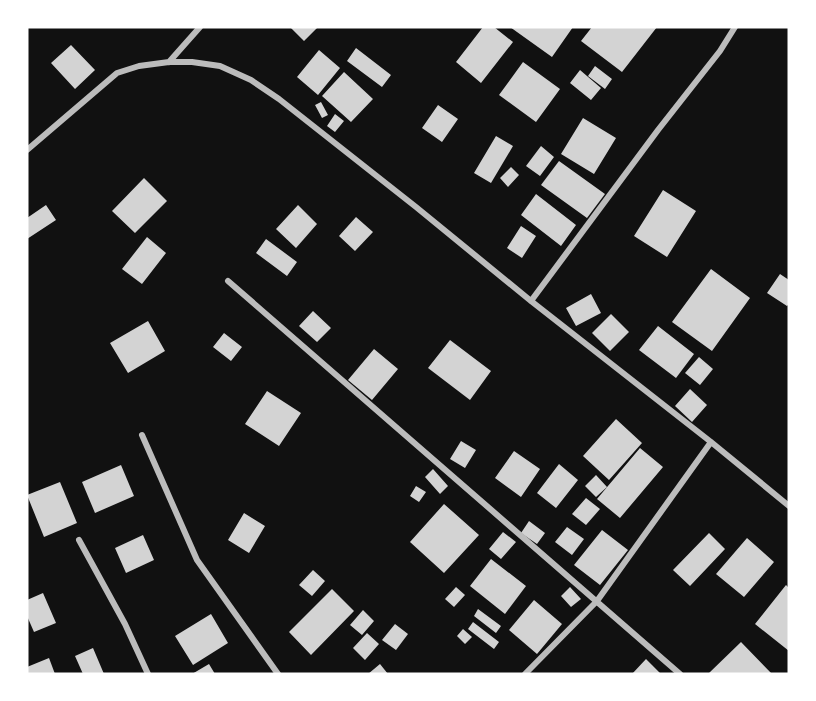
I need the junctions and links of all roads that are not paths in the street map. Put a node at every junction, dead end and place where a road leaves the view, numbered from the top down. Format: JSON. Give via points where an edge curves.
{"nodes":[{"id":1,"x":200,"y":27,"type":"edge"},
{"id":2,"x":735,"y":27,"type":"edge"},
{"id":3,"x":169,"y":62,"type":"junction"},
{"id":4,"x":27,"y":150,"type":"edge"},
{"id":5,"x":228,"y":281,"type":"dead end"},
{"id":6,"x":531,"y":301,"type":"junction"},
{"id":7,"x":142,"y":435,"type":"dead end"},
{"id":8,"x":711,"y":442,"type":"junction"},
{"id":9,"x":789,"y":506,"type":"edge"},
{"id":10,"x":79,"y":540,"type":"dead end"},
{"id":11,"x":597,"y":601,"type":"junction"},
{"id":12,"x":148,"y":674,"type":"edge"},
{"id":13,"x":278,"y":674,"type":"edge"},
{"id":14,"x":525,"y":674,"type":"edge"},
{"id":15,"x":680,"y":674,"type":"edge"}],
"edges":[{"from":1,"to":3,"type":"street"},
{"from":2,"to":6,"type":"street"},
{"from":3,"to":4,"type":"street","via":[[117,73]]},
{"from":3,"to":6,"type":"street","via":[[220,66],[279,99]]},
{"from":5,"to":11,"type":"street"},
{"from":6,"to":8,"type":"street"},
{"from":7,"to":13,"type":"street","via":[[197,560]]},
{"from":8,"to":9,"type":"street"},
{"from":8,"to":11,"type":"street"},
{"from":10,"to":12,"type":"street"},
{"from":11,"to":14,"type":"street"},
{"from":11,"to":15,"type":"street"}]}
